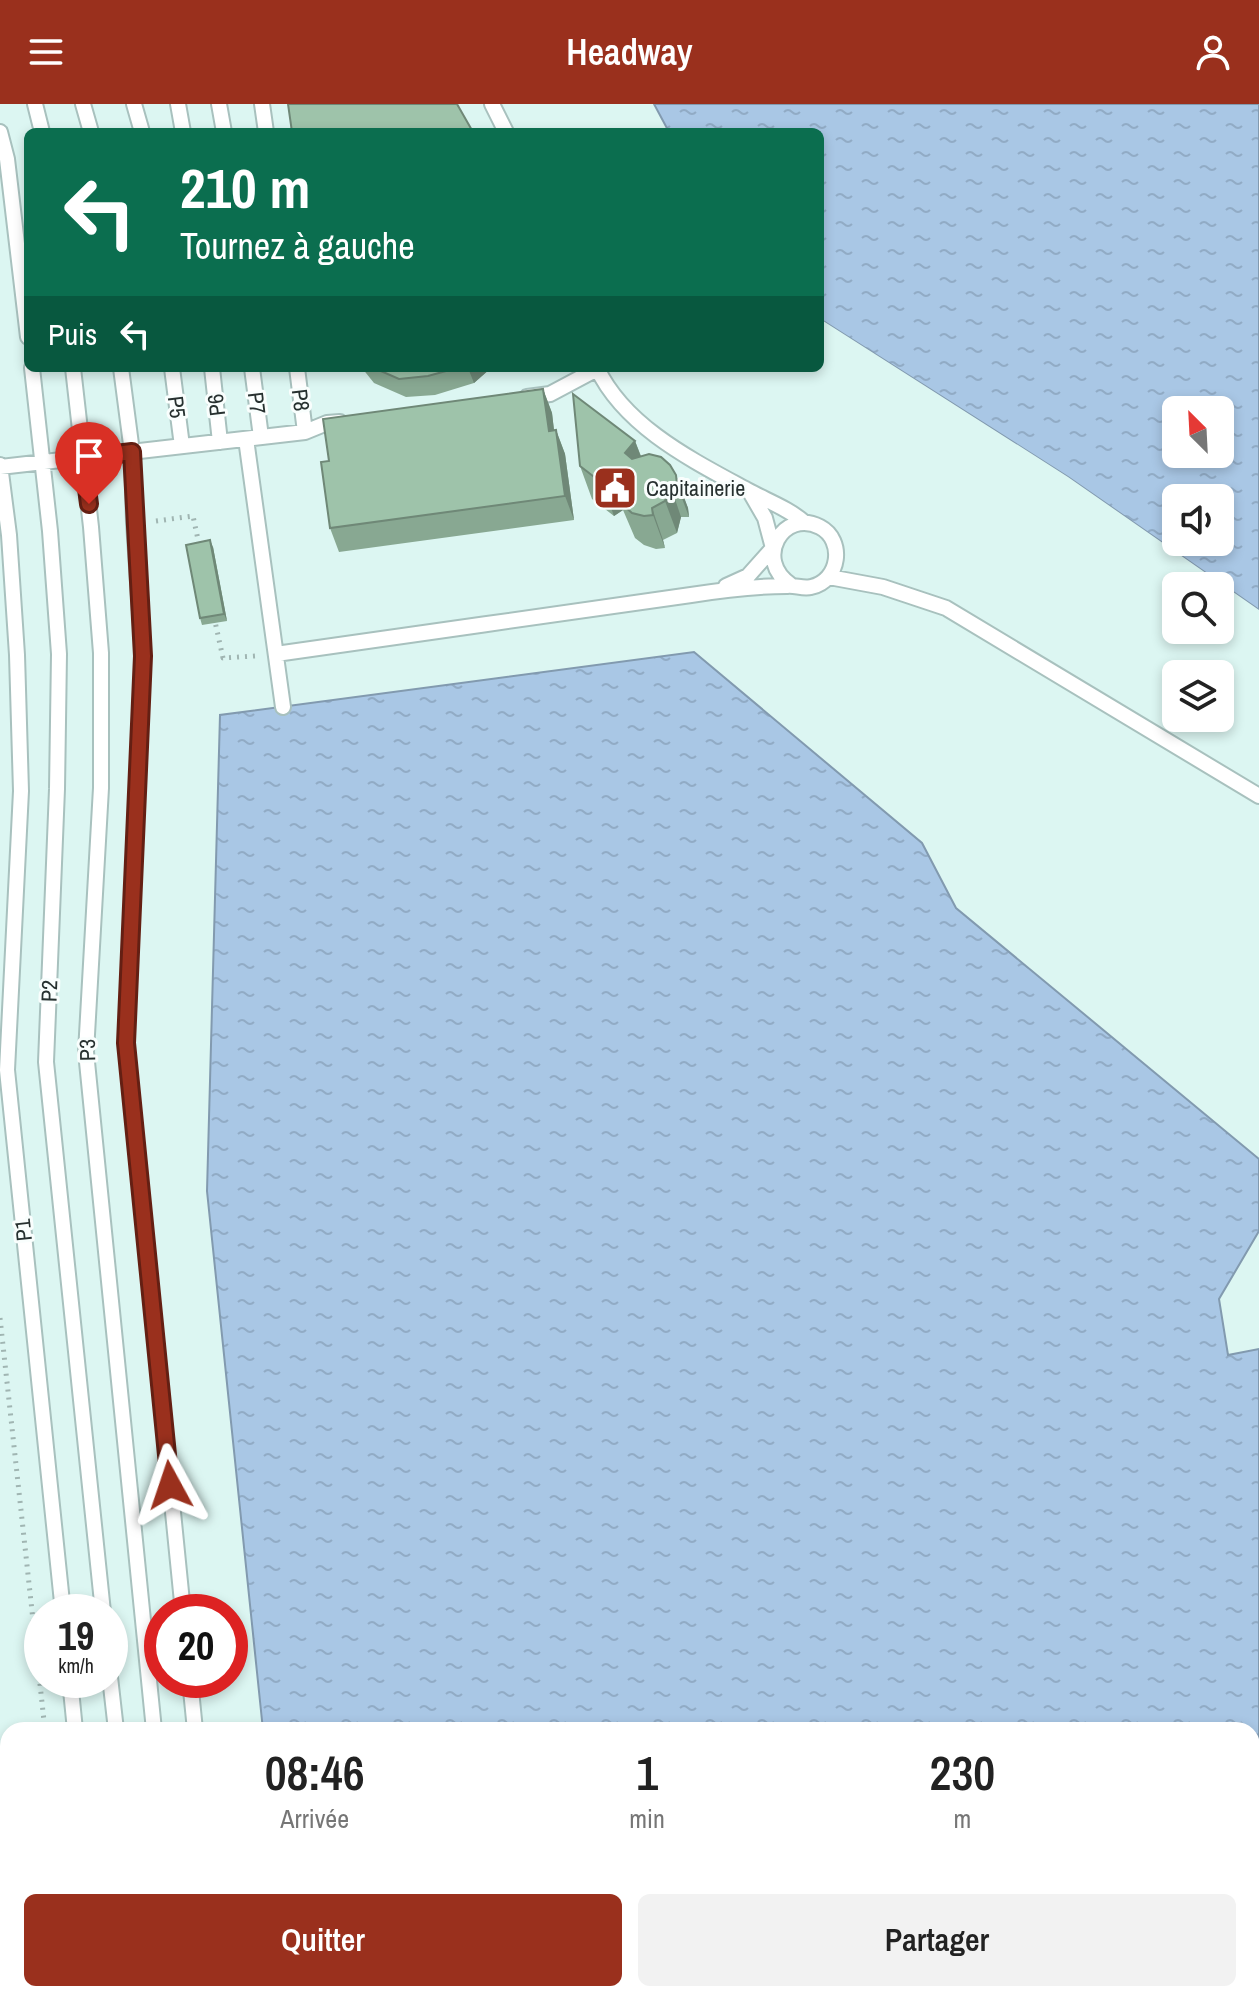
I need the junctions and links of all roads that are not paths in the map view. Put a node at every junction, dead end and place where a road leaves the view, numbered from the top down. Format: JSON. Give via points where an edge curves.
{"nodes":[{"id":1,"x":35,"y":104,"type":"edge"},
{"id":2,"x":83,"y":104,"type":"edge"},
{"id":3,"x":134,"y":104,"type":"edge"},
{"id":4,"x":178,"y":104,"type":"edge"},
{"id":5,"x":219,"y":104,"type":"edge"},
{"id":6,"x":262,"y":104,"type":"edge"},
{"id":7,"x":492,"y":104,"type":"edge"},
{"id":8,"x":41,"y":128,"type":"edge"},
{"id":9,"x":90,"y":128,"type":"edge"},
{"id":10,"x":141,"y":128,"type":"edge"},
{"id":11,"x":182,"y":128,"type":"edge"},
{"id":12,"x":223,"y":128,"type":"edge"},
{"id":13,"x":265,"y":128,"type":"edge"},
{"id":14,"x":504,"y":128,"type":"edge"},
{"id":15,"x":0,"y":132,"type":"edge"},
{"id":16,"x":24,"y":303,"type":"edge"},
{"id":17,"x":32,"y":372,"type":"edge"},
{"id":18,"x":73,"y":372,"type":"edge"},
{"id":19,"x":122,"y":372,"type":"edge"},
{"id":20,"x":173,"y":372,"type":"edge"},
{"id":21,"x":212,"y":372,"type":"edge"},
{"id":22,"x":252,"y":372,"type":"edge"},
{"id":23,"x":298,"y":372,"type":"edge"},
{"id":24,"x":591,"y":372,"type":"edge"},
{"id":25,"x":599,"y":372,"type":"edge"},
{"id":26,"x":505,"y":400,"type":"edge"},
{"id":27,"x":357,"y":419,"type":"edge"},
{"id":28,"x":305,"y":432,"type":"junction"},
{"id":29,"x":254,"y":438,"type":"junction"},
{"id":30,"x":220,"y":442,"type":"junction"},
{"id":31,"x":182,"y":446,"type":"junction"},
{"id":32,"x":132,"y":452,"type":"junction"},
{"id":33,"x":83,"y":458,"type":"junction"},
{"id":34,"x":43,"y":463,"type":"junction"},
{"id":35,"x":0,"y":466,"type":"edge"},
{"id":36,"x":750,"y":491,"type":"junction"},
{"id":37,"x":805,"y":523,"type":"junction"},
{"id":38,"x":773,"y":548,"type":"junction"},
{"id":39,"x":829,"y":577,"type":"junction"},
{"id":40,"x":791,"y":585,"type":"junction"},
{"id":41,"x":716,"y":591,"type":"junction"},
{"id":42,"x":276,"y":654,"type":"junction"},
{"id":43,"x":283,"y":707,"type":"dead end"},
{"id":44,"x":1259,"y":796,"type":"edge"},
{"id":45,"x":61,"y":1594,"type":"edge"},
{"id":46,"x":101,"y":1594,"type":"edge"},
{"id":47,"x":181,"y":1594,"type":"edge"},
{"id":48,"x":72,"y":1698,"type":"edge"},
{"id":49,"x":112,"y":1698,"type":"edge"},
{"id":50,"x":192,"y":1698,"type":"edge"},
{"id":51,"x":74,"y":1722,"type":"edge"},
{"id":52,"x":115,"y":1722,"type":"edge"},
{"id":53,"x":153,"y":1722,"type":"edge"},
{"id":54,"x":194,"y":1722,"type":"edge"}],
"edges":[{"from":1,"to":8,"type":"lane"},
{"from":2,"to":9,"type":"lane"},
{"from":3,"to":10,"type":"lane"},
{"from":4,"to":11,"type":"lane"},
{"from":5,"to":12,"type":"lane"},
{"from":6,"to":13,"type":"lane"},
{"from":7,"to":14,"type":"lane"},
{"from":15,"to":16,"type":"lane"},
{"from":17,"to":34,"type":"lane","name":"P2"},
{"from":18,"to":33,"type":"lane","name":"P3"},
{"from":19,"to":32,"type":"lane"},
{"from":20,"to":31,"type":"lane","name":"P5"},
{"from":21,"to":30,"type":"lane","name":"P6"},
{"from":22,"to":29,"type":"lane","name":"P7"},
{"from":23,"to":28,"type":"lane","name":"P8"},
{"from":24,"to":26,"type":"lane","via":[[550,394]]},
{"from":25,"to":36,"type":"lane","via":[[657,437]]},
{"from":27,"to":28,"type":"lane"},
{"from":28,"to":29,"type":"lane"},
{"from":29,"to":30,"type":"lane"},
{"from":29,"to":42,"type":"lane","name":"P7"},
{"from":30,"to":31,"type":"lane"},
{"from":31,"to":32,"type":"lane"},
{"from":32,"to":33,"type":"lane"},
{"from":32,"to":47,"type":"lane","via":[[143,656],[126,1043]]},
{"from":33,"to":34,"type":"lane"},
{"from":33,"to":53,"type":"lane","name":"P3","via":[[101,653],[101,788],[86,1052]]},
{"from":34,"to":35,"type":"lane"},
{"from":34,"to":46,"type":"lane","name":"P2","via":[[59,654],[46,1062]]},
{"from":35,"to":45,"type":"lane","name":"P1","via":[[17,655],[21,791],[7,1070]]},
{"from":36,"to":37,"type":"lane"},
{"from":36,"to":38,"type":"lane"},
{"from":37,"to":38,"type":"lane","via":[[791,526]]},
{"from":37,"to":39,"type":"lane","via":[[820,527],[837,550]]},
{"from":38,"to":40,"type":"lane","via":[[775,570]]},
{"from":38,"to":41,"type":"lane","via":[[748,576]]},
{"from":39,"to":40,"type":"lane","via":[[811,587]]},
{"from":39,"to":44,"type":"lane","via":[[883,587],[946,608]]},
{"from":40,"to":41,"type":"lane"},
{"from":41,"to":42,"type":"lane"},
{"from":42,"to":43,"type":"lane","name":"P7"},
{"from":48,"to":51,"type":"lane"},
{"from":49,"to":52,"type":"lane"},
{"from":50,"to":54,"type":"lane"}]}
